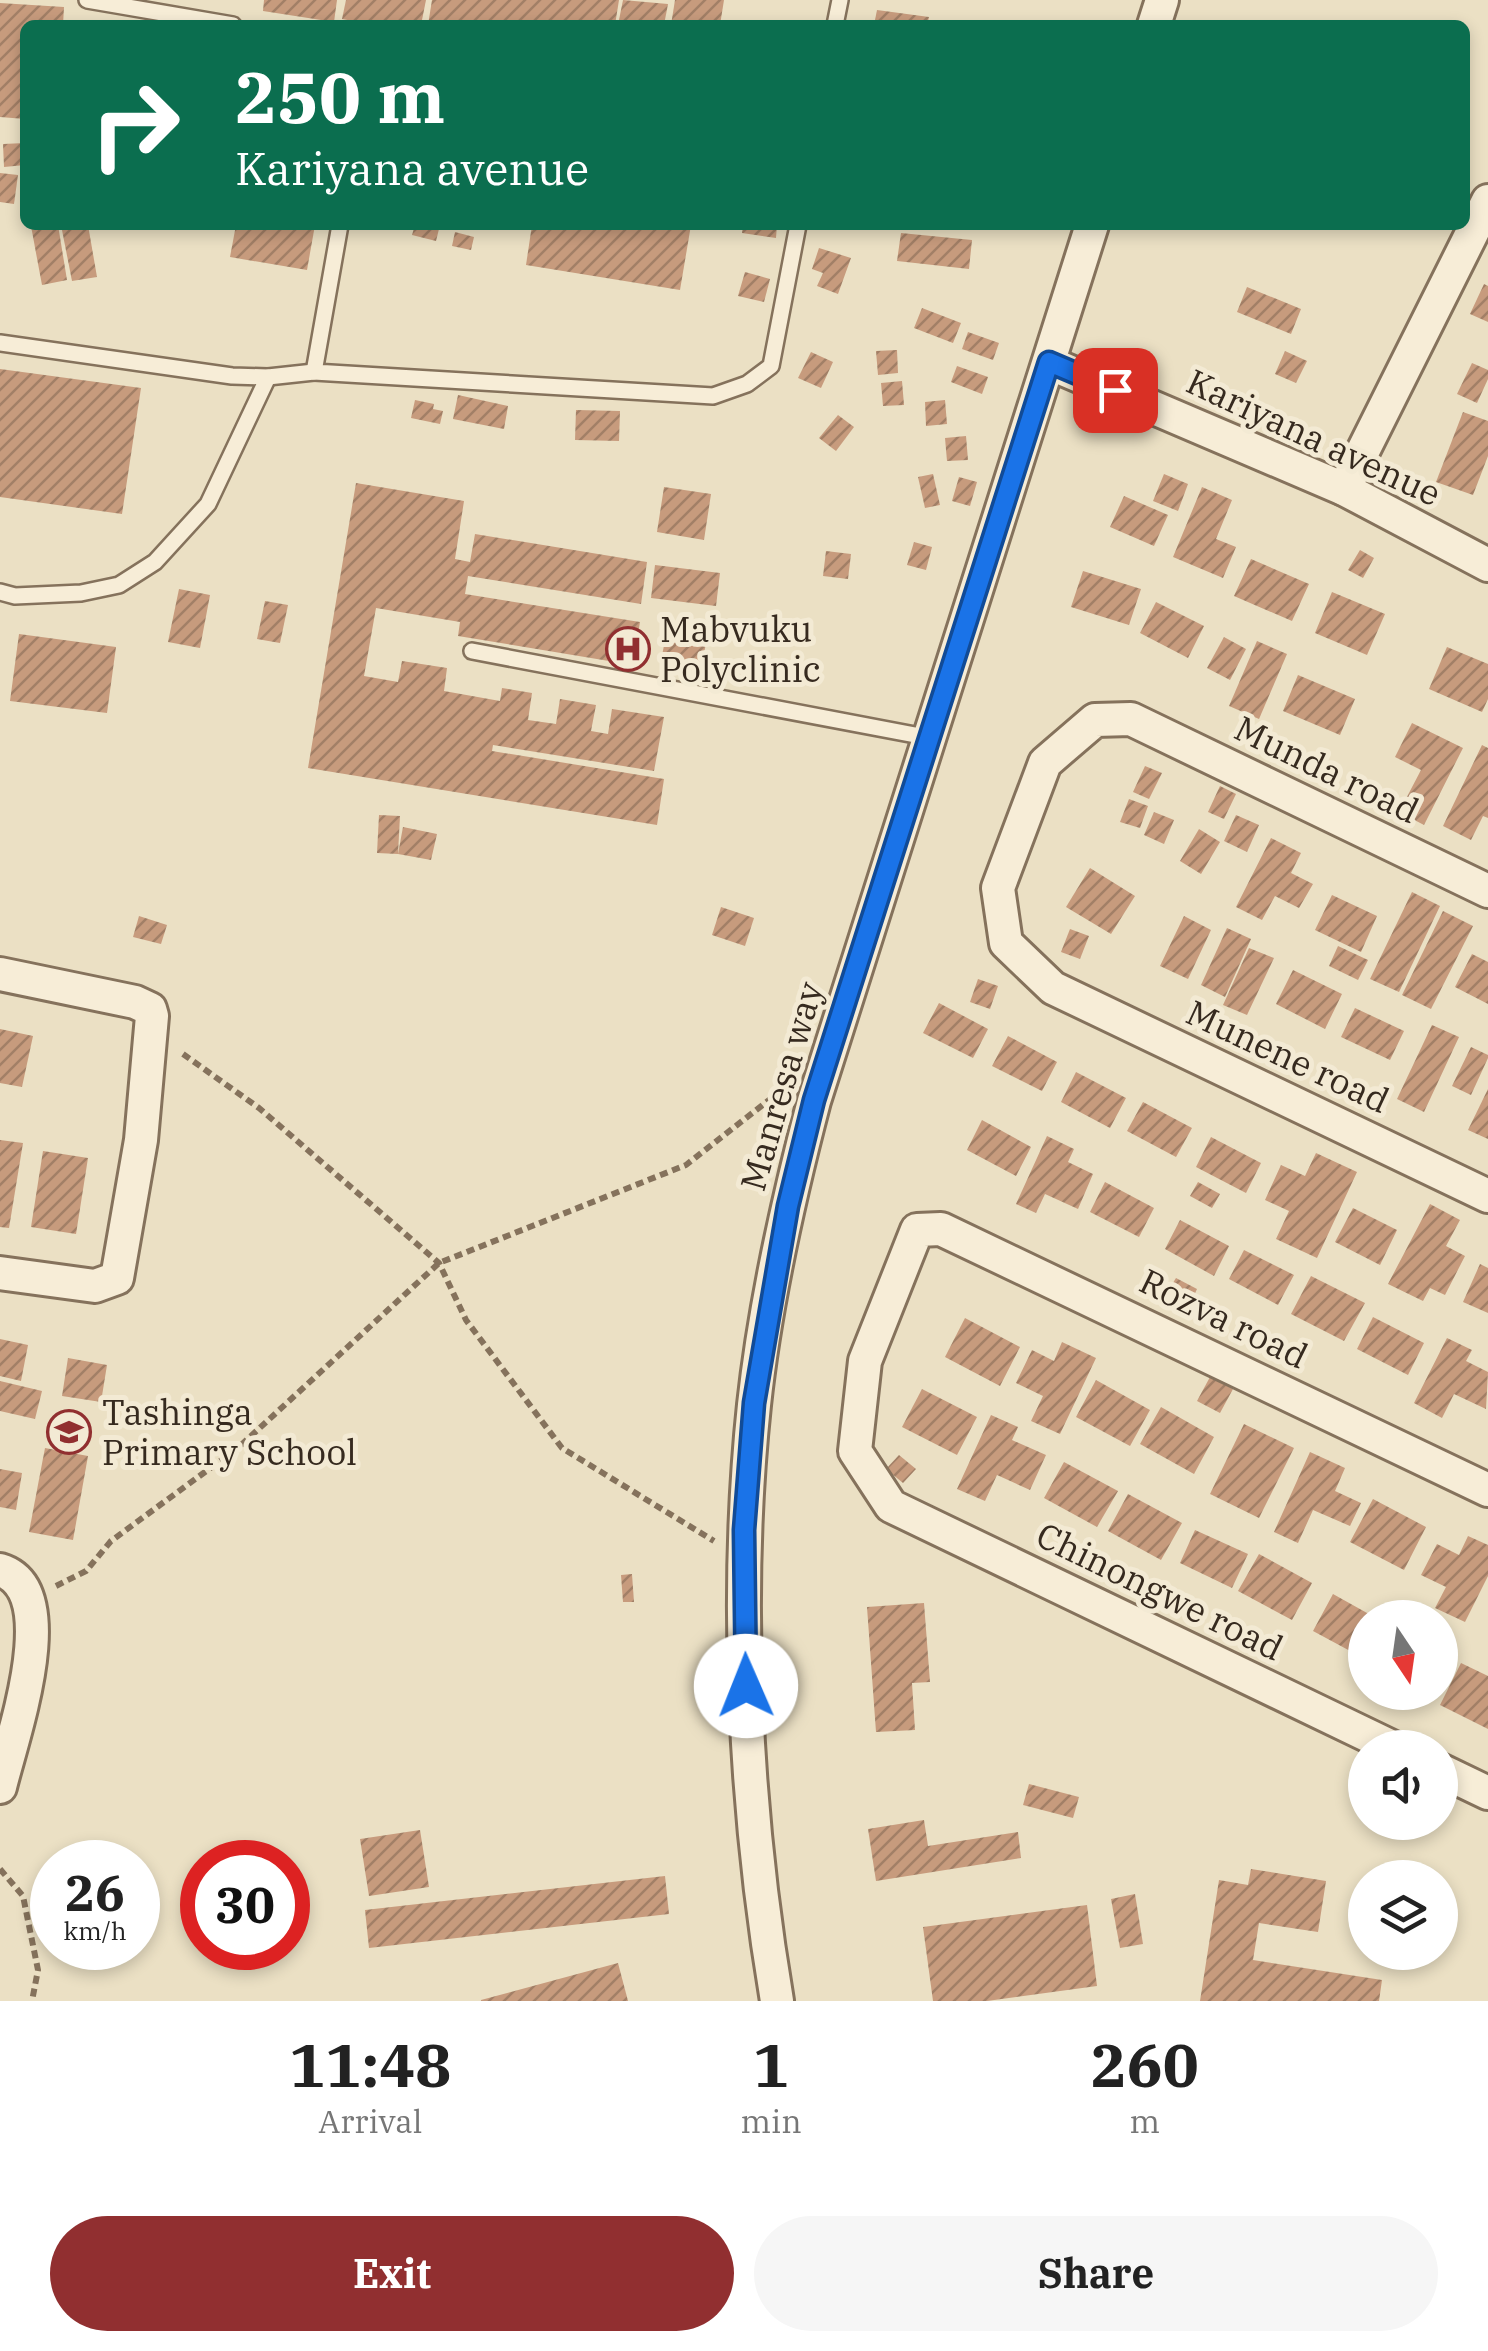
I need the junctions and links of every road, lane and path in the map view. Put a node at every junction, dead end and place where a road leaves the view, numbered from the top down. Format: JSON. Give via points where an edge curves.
{"nodes":[{"id":1,"x":87,"y":0,"type":"edge"},
{"id":2,"x":204,"y":20,"type":"edge"},
{"id":3,"x":1488,"y":200,"type":"edge"},
{"id":4,"x":339,"y":230,"type":"edge"},
{"id":5,"x":797,"y":230,"type":"edge"},
{"id":6,"x":1090,"y":230,"type":"edge"},
{"id":7,"x":0,"y":343,"type":"edge"},
{"id":8,"x":1049,"y":362,"type":"junction"},
{"id":9,"x":314,"y":372,"type":"junction"},
{"id":10,"x":268,"y":377,"type":"junction"},
{"id":11,"x":1344,"y":488,"type":"junction"},
{"id":12,"x":1488,"y":565,"type":"edge"},
{"id":13,"x":0,"y":592,"type":"edge"},
{"id":14,"x":472,"y":652,"type":"dead end"},
{"id":15,"x":1131,"y":719,"type":"joint"},
{"id":16,"x":930,"y":738,"type":"junction"},
{"id":17,"x":1488,"y":891,"type":"edge"},
{"id":18,"x":0,"y":974,"type":"edge"},
{"id":19,"x":150,"y":1038,"type":"junction"},
{"id":20,"x":787,"y":1085,"type":"dead end"},
{"id":21,"x":1488,"y":1196,"type":"edge"},
{"id":22,"x":439,"y":1263,"type":"junction"},
{"id":23,"x":0,"y":1273,"type":"edge"},
{"id":24,"x":1488,"y":1490,"type":"edge"},
{"id":25,"x":891,"y":1506,"type":"joint"},
{"id":26,"x":745,"y":1560,"type":"junction"},
{"id":27,"x":0,"y":1570,"type":"edge"},
{"id":28,"x":28,"y":1599,"type":"junction"},
{"id":29,"x":1357,"y":1730,"type":"edge"},
{"id":30,"x":1458,"y":1779,"type":"edge"},
{"id":31,"x":0,"y":1787,"type":"edge"},
{"id":32,"x":1488,"y":1793,"type":"edge"},
{"id":33,"x":0,"y":1868,"type":"edge"},
{"id":34,"x":32,"y":2001,"type":"edge"},
{"id":35,"x":777,"y":2001,"type":"edge"}],
"edges":[{"from":1,"to":2,"type":"lane"},
{"from":3,"to":11,"type":"street"},
{"from":4,"to":9,"type":"lane"},
{"from":5,"to":9,"type":"lane","via":[[772,366],[713,396]]},
{"from":6,"to":8,"type":"street","name":"Manresa way"},
{"from":7,"to":10,"type":"lane"},
{"from":8,"to":11,"type":"street","name":"Kariyana avenue"},
{"from":8,"to":16,"type":"street","name":"Manresa way"},
{"from":9,"to":10,"type":"lane"},
{"from":10,"to":13,"type":"lane","via":[[208,504],[155,562],[119,585],[82,594]]},
{"from":11,"to":12,"type":"street","name":"Kariyana avenue"},
{"from":14,"to":16,"type":"lane"},
{"from":15,"to":17,"type":"street","name":"Munda road"},
{"from":15,"to":21,"type":"street","name":"Munene road","via":[[1095,720],[1044,763],[998,888],[1006,943],[1053,988]]},
{"from":16,"to":26,"type":"street","name":"Manresa way","via":[[814,1100],[780,1238],[754,1403]]},
{"from":18,"to":19,"type":"street","via":[[143,1005],[152,1013]]},
{"from":19,"to":22,"type":"path","via":[[260,1108]]},
{"from":19,"to":23,"type":"street","via":[[117,1278],[95,1286]]},
{"from":20,"to":22,"type":"path","via":[[686,1165]]},
{"from":22,"to":26,"type":"path","via":[[466,1320],[562,1448]]},
{"from":22,"to":28,"type":"path","via":[[240,1447],[112,1541],[86,1571]]},
{"from":24,"to":25,"type":"street","name":"Rozva road","via":[[953,1232],[922,1229],[865,1360],[855,1450]]},
{"from":25,"to":29,"type":"street","name":"Chinongwe road"},
{"from":26,"to":35,"type":"street","name":"Manresa way","via":[[746,1686]]},
{"from":27,"to":28,"type":"street","via":[[16,1577]]},
{"from":28,"to":31,"type":"street","via":[[30,1658]]},
{"from":30,"to":32,"type":"street"},
{"from":33,"to":34,"type":"path","via":[[23,1896],[38,1970]]}]}
